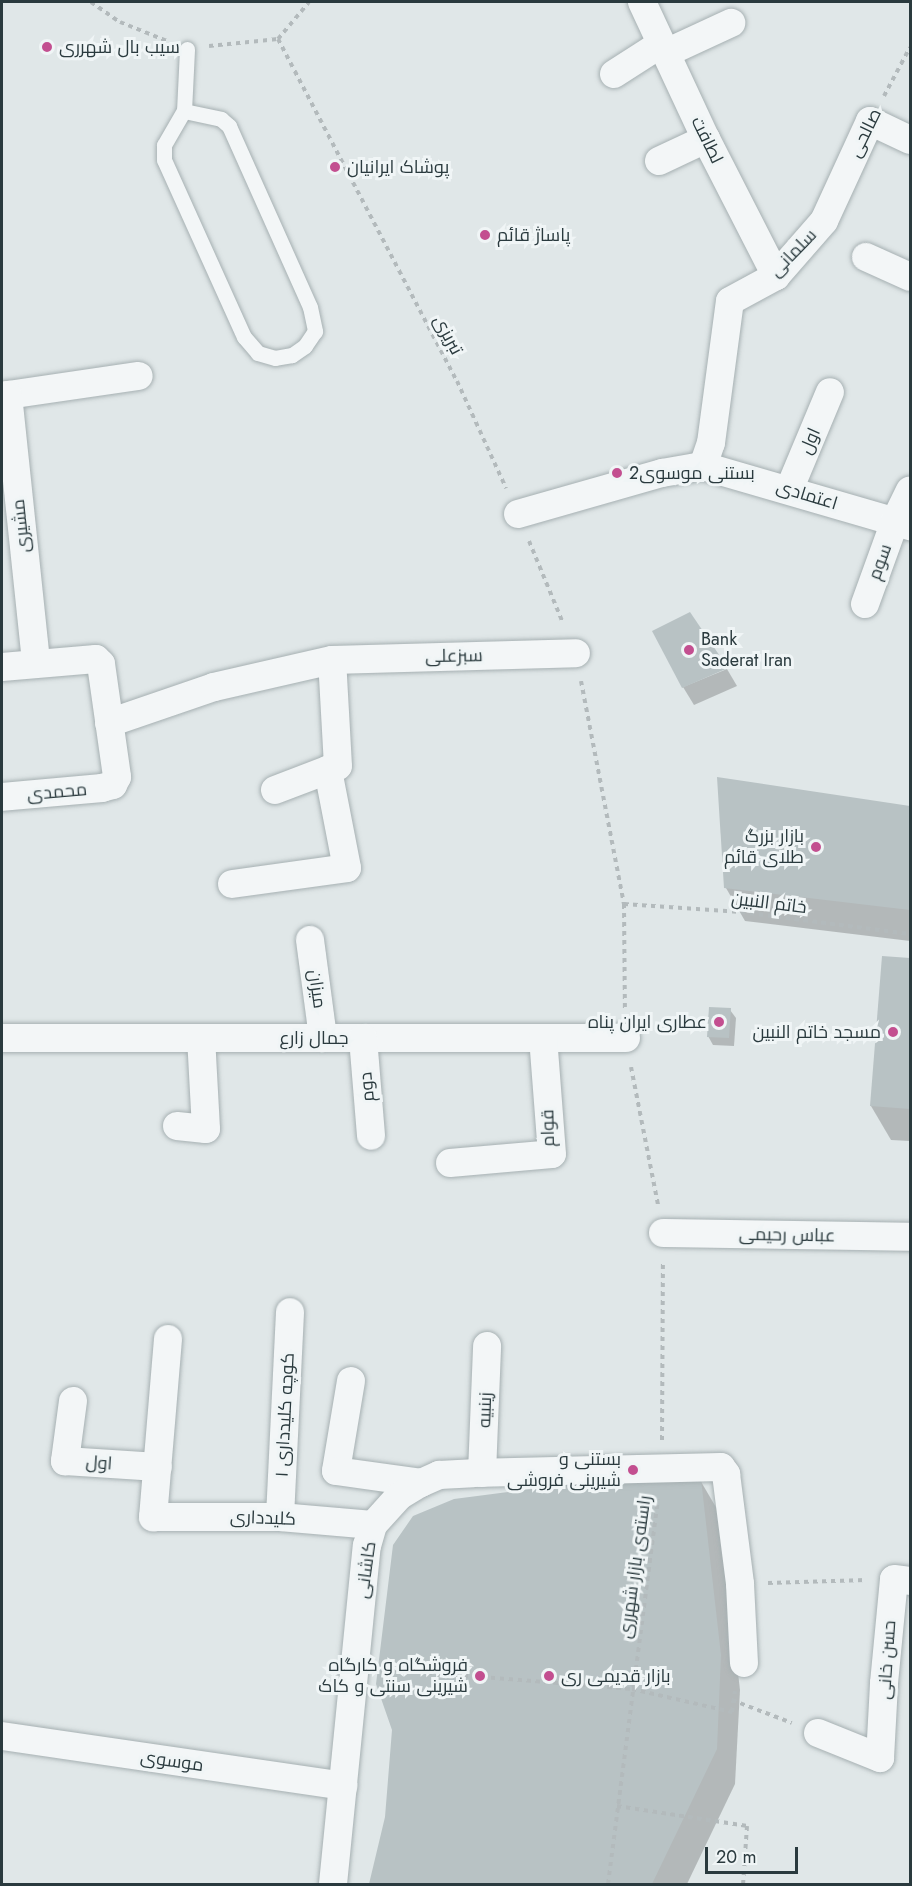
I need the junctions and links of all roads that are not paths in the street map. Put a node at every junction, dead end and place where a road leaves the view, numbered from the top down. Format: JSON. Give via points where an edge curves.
{"nodes":[{"id":1,"x":642,"y":2,"type":"edge"},
{"id":2,"x":731,"y":23,"type":"dead end"},
{"id":3,"x":664,"y":48,"type":"junction"},
{"id":4,"x":187,"y":49,"type":"dead end"},
{"id":5,"x":614,"y":74,"type":"dead end"},
{"id":6,"x":184,"y":111,"type":"junction"},
{"id":7,"x":706,"y":140,"type":"junction"},
{"id":8,"x":910,"y":140,"type":"edge"},
{"id":9,"x":659,"y":161,"type":"dead end"},
{"id":10,"x":824,"y":221,"type":"joint"},
{"id":11,"x":866,"y":257,"type":"dead end"},
{"id":12,"x":776,"y":276,"type":"junction"},
{"id":13,"x":910,"y":277,"type":"edge"},
{"id":14,"x":140,"y":376,"type":"dead end"},
{"id":15,"x":830,"y":392,"type":"dead end"},
{"id":16,"x":4,"y":396,"type":"edge"},
{"id":17,"x":703,"y":466,"type":"junction"},
{"id":18,"x":789,"y":490,"type":"junction"},
{"id":19,"x":910,"y":490,"type":"edge"},
{"id":20,"x":518,"y":514,"type":"road end"},
{"id":21,"x":903,"y":523,"type":"edge"},
{"id":22,"x":865,"y":604,"type":"dead end"},
{"id":23,"x":576,"y":653,"type":"road end"},
{"id":24,"x":332,"y":660,"type":"junction"},
{"id":25,"x":36,"y":663,"type":"junction"},
{"id":26,"x":2,"y":667,"type":"edge"},
{"id":27,"x":109,"y":723,"type":"junction"},
{"id":28,"x":328,"y":771,"type":"junction"},
{"id":29,"x":275,"y":790,"type":"dead end"},
{"id":30,"x":2,"y":797,"type":"edge"},
{"id":31,"x":232,"y":884,"type":"dead end"},
{"id":32,"x":310,"y":940,"type":"dead end"},
{"id":33,"x":2,"y":1038,"type":"edge"},
{"id":34,"x":201,"y":1038,"type":"junction"},
{"id":35,"x":323,"y":1038,"type":"junction"},
{"id":36,"x":363,"y":1038,"type":"junction"},
{"id":37,"x":543,"y":1038,"type":"junction"},
{"id":38,"x":626,"y":1038,"type":"dead end"},
{"id":39,"x":177,"y":1126,"type":"dead end"},
{"id":40,"x":372,"y":1136,"type":"dead end"},
{"id":41,"x":450,"y":1163,"type":"dead end"},
{"id":42,"x":663,"y":1233,"type":"dead end"},
{"id":43,"x":910,"y":1237,"type":"edge"},
{"id":44,"x":290,"y":1312,"type":"dead end"},
{"id":45,"x":168,"y":1339,"type":"dead end"},
{"id":46,"x":487,"y":1346,"type":"dead end"},
{"id":47,"x":351,"y":1381,"type":"dead end"},
{"id":48,"x":73,"y":1401,"type":"dead end"},
{"id":49,"x":158,"y":1467,"type":"junction"},
{"id":50,"x":482,"y":1473,"type":"junction"},
{"id":51,"x":421,"y":1483,"type":"junction"},
{"id":52,"x":280,"y":1517,"type":"junction"},
{"id":53,"x":374,"y":1526,"type":"junction"},
{"id":54,"x":902,"y":1580,"type":"edge"},
{"id":55,"x":744,"y":1663,"type":"dead end"},
{"id":56,"x":818,"y":1733,"type":"road end"},
{"id":57,"x":2,"y":1736,"type":"edge"},
{"id":58,"x":343,"y":1786,"type":"junction"},
{"id":59,"x":333,"y":1884,"type":"edge"}],
"edges":[{"from":1,"to":3,"type":"street","name":"لطافت"},
{"from":2,"to":3,"type":"street"},
{"from":3,"to":5,"type":"street"},
{"from":3,"to":7,"type":"street","name":"لطافت"},
{"from":4,"to":6,"type":"lane"},
{"from":6,"to":6,"type":"lane","via":[[164,145],[171,177],[243,337],[258,353],[275,358],[292,355],[305,346],[315,331],[310,307],[229,126],[221,119]]},
{"from":7,"to":9,"type":"street"},
{"from":7,"to":12,"type":"street","name":"لطافت"},
{"from":8,"to":10,"type":"street","name":"صالحی","via":[[870,121]]},
{"from":10,"to":12,"type":"street","name":"سلمانی"},
{"from":11,"to":13,"type":"street"},
{"from":12,"to":17,"type":"street","name":"سلمانی","via":[[730,301],[711,443]]},
{"from":14,"to":16,"type":"street"},
{"from":15,"to":18,"type":"street","name":"اول"},
{"from":16,"to":25,"type":"street","name":"مشیری"},
{"from":17,"to":18,"type":"street","name":"اعتمادی"},
{"from":17,"to":20,"type":"street","name":"اعتمادی","via":[[662,473]]},
{"from":18,"to":21,"type":"street","name":"اعتمادی"},
{"from":19,"to":21,"type":"street"},
{"from":21,"to":22,"type":"street","name":"سوم"},
{"from":23,"to":24,"type":"street","name":"سبزعلی"},
{"from":24,"to":27,"type":"street","name":"سبزعلی","via":[[214,687]]},
{"from":24,"to":28,"type":"street","via":[[338,766]]},
{"from":25,"to":26,"type":"street"},
{"from":25,"to":27,"type":"street","via":[[96,659],[101,664]]},
{"from":27,"to":30,"type":"street","name":"محمدی","via":[[117,777],[113,785]]},
{"from":28,"to":29,"type":"street"},
{"from":28,"to":31,"type":"street","via":[[347,868]]},
{"from":32,"to":35,"type":"street","name":"میزان"},
{"from":33,"to":34,"type":"street","name":"جمال زارع"},
{"from":34,"to":35,"type":"street","name":"جمال زارع"},
{"from":34,"to":39,"type":"street","via":[[206,1129]]},
{"from":35,"to":36,"type":"street","name":"جمال زارع"},
{"from":36,"to":37,"type":"street","name":"جمال زارع"},
{"from":36,"to":40,"type":"street","name":"دوم"},
{"from":37,"to":38,"type":"street","name":"جمال زارع"},
{"from":37,"to":41,"type":"street","name":"قوام","via":[[552,1154]]},
{"from":42,"to":43,"type":"street","name":"عباس رحیمی"},
{"from":44,"to":52,"type":"street","name":"کوچه کلیدداری ۱"},
{"from":45,"to":49,"type":"street"},
{"from":46,"to":50,"type":"street","name":"زینبیه"},
{"from":47,"to":51,"type":"street","via":[[336,1471]]},
{"from":48,"to":49,"type":"street","name":"اول","via":[[65,1461]]},
{"from":49,"to":52,"type":"street","name":"کلیدداری","via":[[153,1517]]},
{"from":50,"to":51,"type":"street","name":"کاشانی","via":[[439,1475]]},
{"from":50,"to":55,"type":"street","name":"کاشانی","via":[[721,1467],[740,1584]]},
{"from":51,"to":53,"type":"street","name":"کاشانی","via":[[399,1496]]},
{"from":52,"to":53,"type":"street","name":"کلیدداری"},
{"from":53,"to":58,"type":"street","name":"کاشانی","via":[[367,1546]]},
{"from":54,"to":56,"type":"street","name":"حسن خانی","via":[[880,1758]]},
{"from":57,"to":58,"type":"street","name":"موسوی"},
{"from":58,"to":59,"type":"street","name":"کاشانی"}]}
